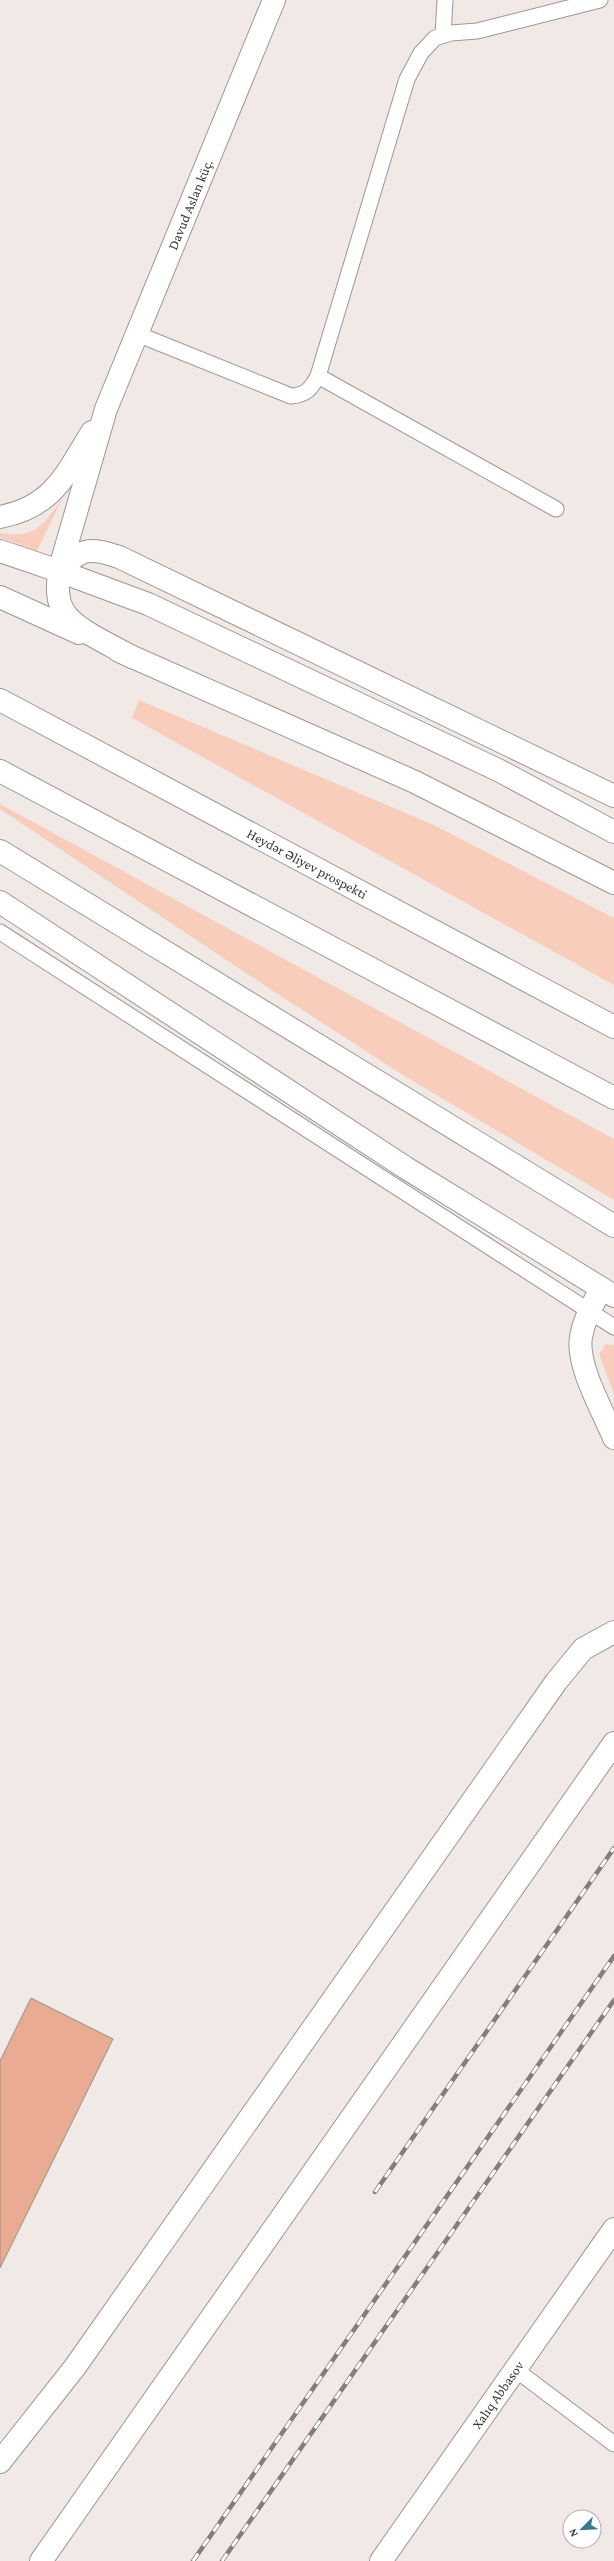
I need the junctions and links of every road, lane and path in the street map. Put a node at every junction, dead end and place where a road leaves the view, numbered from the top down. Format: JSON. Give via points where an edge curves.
{"nodes":[{"id":1,"x":274,"y":0,"type":"edge"},
{"id":2,"x":445,"y":0,"type":"edge"},
{"id":3,"x":600,"y":0,"type":"edge"},
{"id":4,"x":443,"y":35,"type":"junction"},
{"id":5,"x":137,"y":334,"type":"junction"},
{"id":6,"x":318,"y":376,"type":"junction"},
{"id":7,"x":106,"y":409,"type":"junction"},
{"id":8,"x":556,"y":509,"type":"dead end"},
{"id":9,"x":0,"y":517,"type":"edge"},
{"id":10,"x":0,"y":552,"type":"edge"},
{"id":11,"x":60,"y":571,"type":"junction"},
{"id":12,"x":0,"y":597,"type":"edge"},
{"id":13,"x":132,"y":657,"type":"junction"},
{"id":14,"x":0,"y":700,"type":"edge"},
{"id":15,"x":0,"y":771,"type":"edge"},
{"id":16,"x":614,"y":796,"type":"edge"},
{"id":17,"x":614,"y":832,"type":"edge"},
{"id":18,"x":0,"y":851,"type":"edge"},
{"id":19,"x":614,"y":883,"type":"edge"},
{"id":20,"x":0,"y":902,"type":"edge"},
{"id":21,"x":0,"y":932,"type":"edge"},
{"id":22,"x":614,"y":1028,"type":"edge"},
{"id":23,"x":614,"y":1098,"type":"edge"},
{"id":24,"x":614,"y":1226,"type":"edge"},
{"id":25,"x":608,"y":1292,"type":"edge"},
{"id":26,"x":589,"y":1312,"type":"junction"},
{"id":27,"x":614,"y":1327,"type":"edge"},
{"id":28,"x":614,"y":1438,"type":"edge"},
{"id":29,"x":614,"y":1632,"type":"edge"},
{"id":30,"x":614,"y":1743,"type":"edge"},
{"id":31,"x":614,"y":2229,"type":"edge"},
{"id":32,"x":516,"y":2370,"type":"junction"},
{"id":33,"x":614,"y":2444,"type":"edge"},
{"id":34,"x":0,"y":2462,"type":"edge"},
{"id":35,"x":41,"y":2561,"type":"edge"},
{"id":36,"x":381,"y":2561,"type":"edge"}],
"edges":[{"from":1,"to":5,"type":"main road","name":"Davud Aslan küç."},
{"from":2,"to":4,"type":"lane"},
{"from":3,"to":4,"type":"lane","via":[[477,31]]},
{"from":4,"to":6,"type":"lane","via":[[435,38],[421,53],[407,79]]},
{"from":5,"to":6,"type":"lane","via":[[291,396],[300,395],[311,389]]},
{"from":5,"to":7,"type":"main road","name":"Davud Aslan küç."},
{"from":6,"to":8,"type":"lane"},
{"from":7,"to":9,"type":"main road","via":[[64,477],[48,496],[35,506]]},
{"from":7,"to":11,"type":"main road"},
{"from":10,"to":11,"type":"main road"},
{"from":11,"to":13,"type":"main road","via":[[58,598],[63,610],[78,625]]},
{"from":11,"to":16,"type":"main road","via":[[73,557],[90,550],[100,550],[119,557]]},
{"from":11,"to":17,"type":"main road","via":[[148,604],[255,653],[500,770]]},
{"from":12,"to":13,"type":"main road"},
{"from":13,"to":19,"type":"main road","via":[[415,782]]},
{"from":14,"to":22,"type":"main road","name":"Heydər Əliyev prospekti"},
{"from":15,"to":23,"type":"main road"},
{"from":18,"to":24,"type":"main road"},
{"from":20,"to":25,"type":"main road","via":[[399,1164]]},
{"from":21,"to":26,"type":"lane"},
{"from":25,"to":26,"type":"main road"},
{"from":26,"to":27,"type":"lane"},
{"from":26,"to":28,"type":"main road","via":[[581,1338],[581,1352],[592,1388]]},
{"from":29,"to":34,"type":"main road","via":[[583,1649],[556,1682],[76,2367]]},
{"from":30,"to":35,"type":"main road"},
{"from":31,"to":32,"type":"main road","name":"Xalıq Abbasov"},
{"from":32,"to":33,"type":"lane"},
{"from":32,"to":36,"type":"main road","name":"Xalıq Abbasov"}]}
